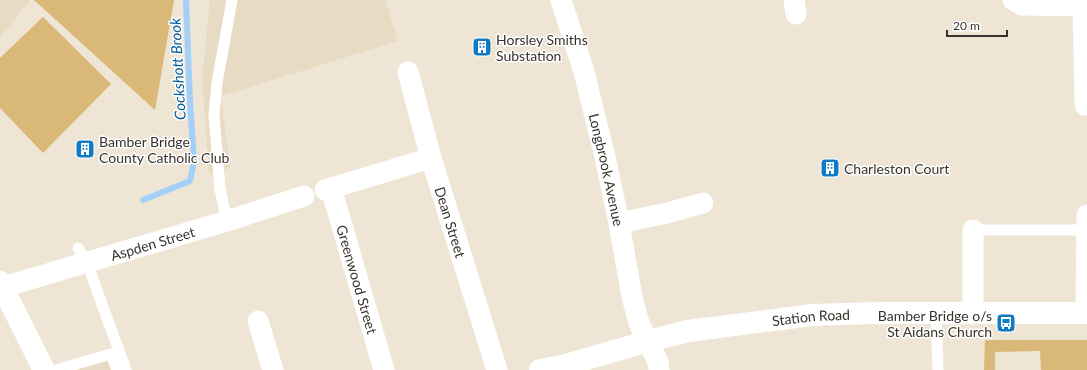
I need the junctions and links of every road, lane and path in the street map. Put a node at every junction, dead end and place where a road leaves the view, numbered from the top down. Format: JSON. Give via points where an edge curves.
{"nodes":[{"id":1,"x":232,"y":0,"type":"edge"},
{"id":2,"x":561,"y":0,"type":"edge"},
{"id":3,"x":1013,"y":0,"type":"edge"},
{"id":4,"x":1085,"y":6,"type":"edge"},
{"id":5,"x":408,"y":72,"type":"dead end"},
{"id":6,"x":1085,"y":105,"type":"dead end"},
{"id":7,"x":431,"y":158,"type":"junction"},
{"id":8,"x":304,"y":196,"type":"dead end"},
{"id":9,"x":703,"y":202,"type":"dead end"},
{"id":10,"x":1087,"y":215,"type":"edge"},
{"id":11,"x":227,"y":221,"type":"junction"},
{"id":12,"x":619,"y":223,"type":"junction"},
{"id":13,"x":973,"y":230,"type":"joint"},
{"id":14,"x":1087,"y":230,"type":"edge"},
{"id":15,"x":82,"y":256,"type":"junction"},
{"id":16,"x":1,"y":286,"type":"edge"},
{"id":17,"x":1086,"y":313,"type":"edge"},
{"id":18,"x":936,"y":314,"type":"junction"},
{"id":19,"x":973,"y":314,"type":"junction"},
{"id":20,"x":258,"y":320,"type":"dead end"},
{"id":21,"x":649,"y":341,"type":"junction"},
{"id":22,"x":270,"y":369,"type":"edge"},
{"id":23,"x":44,"y":370,"type":"edge"},
{"id":24,"x":56,"y":370,"type":"edge"},
{"id":25,"x":117,"y":370,"type":"edge"},
{"id":26,"x":126,"y":370,"type":"edge"},
{"id":27,"x":384,"y":370,"type":"edge"},
{"id":28,"x":497,"y":370,"type":"edge"},
{"id":29,"x":540,"y":370,"type":"edge"},
{"id":30,"x":659,"y":370,"type":"edge"},
{"id":31,"x":938,"y":370,"type":"edge"}],
"edges":[{"from":1,"to":11,"type":"lane","via":[[214,115],[220,188]]},
{"from":2,"to":12,"type":"street","name":"Longbrook Avenue","via":[[584,72]]},
{"from":3,"to":4,"type":"street","via":[[1022,5]]},
{"from":4,"to":6,"type":"street"},
{"from":5,"to":7,"type":"street","name":"Dean Street"},
{"from":7,"to":27,"type":"street","name":"Greenwood Street","via":[[328,189]]},
{"from":7,"to":28,"type":"street","name":"Dean Street"},
{"from":8,"to":11,"type":"street","name":"Aspden Street"},
{"from":9,"to":12,"type":"street"},
{"from":10,"to":14,"type":"street"},
{"from":11,"to":15,"type":"street","name":"Aspden Street"},
{"from":12,"to":21,"type":"street","name":"Longbrook Avenue","via":[[632,297],[639,323]]},
{"from":13,"to":14,"type":"lane"},
{"from":13,"to":19,"type":"street"},
{"from":14,"to":17,"type":"street"},
{"from":15,"to":16,"type":"street","name":"Aspden Street"},
{"from":15,"to":26,"type":"lane"},
{"from":16,"to":23,"type":"main road"},
{"from":17,"to":19,"type":"main road","name":"Station Road"},
{"from":18,"to":19,"type":"main road","name":"Station Road"},
{"from":18,"to":21,"type":"main road","name":"Station Road","via":[[813,315],[688,331]]},
{"from":18,"to":31,"type":"lane"},
{"from":20,"to":22,"type":"street"},
{"from":21,"to":29,"type":"main road","name":"Station Road"},
{"from":21,"to":30,"type":"street","name":"Longbrook Avenue"},
{"from":24,"to":25,"type":"lane","via":[[111,354]]}]}
